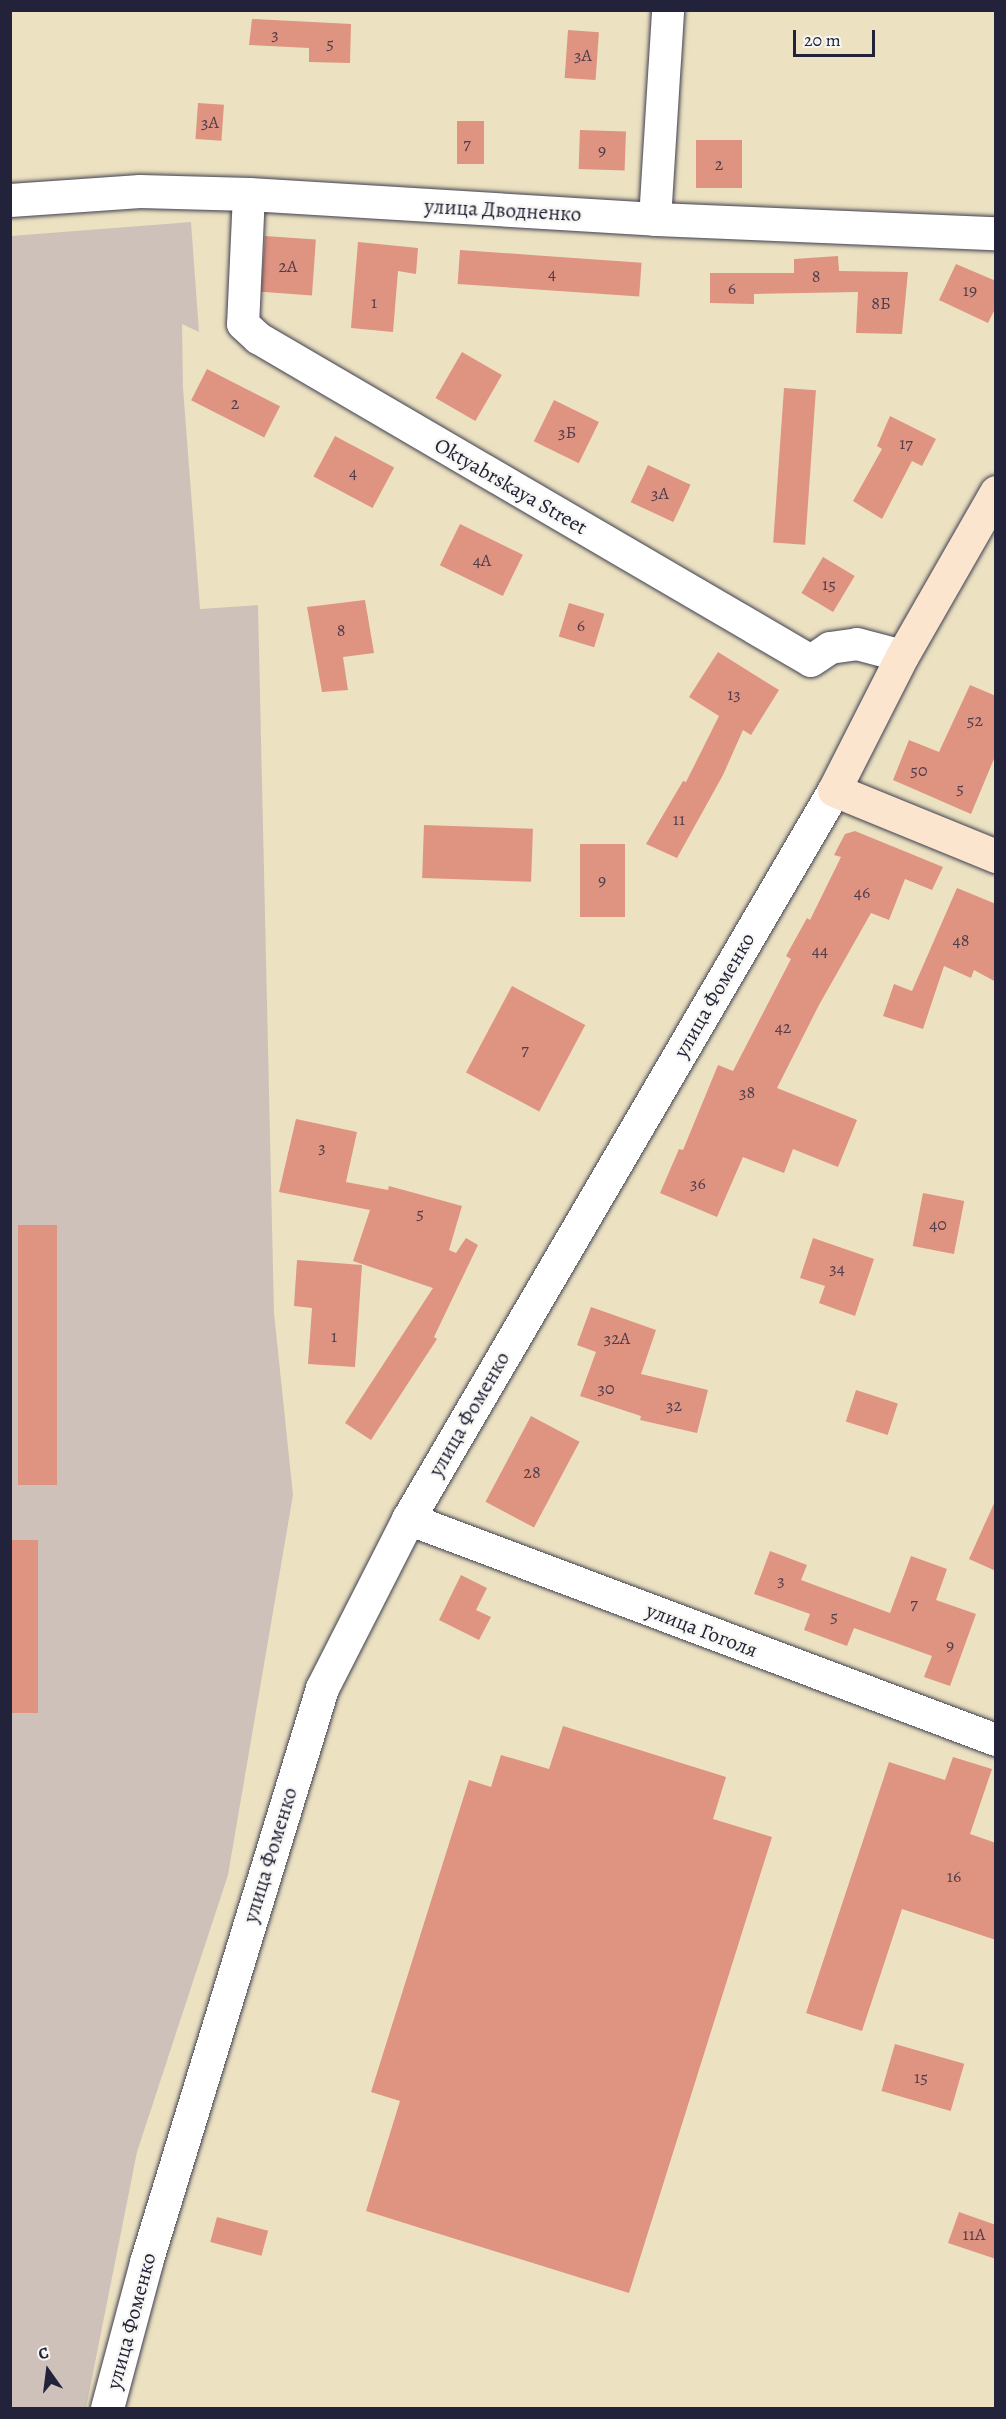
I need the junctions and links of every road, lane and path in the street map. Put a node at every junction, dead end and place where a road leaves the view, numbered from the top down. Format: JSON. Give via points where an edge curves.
{"nodes":[{"id":1,"x":668,"y":10,"type":"edge"},
{"id":2,"x":249,"y":194,"type":"junction"},
{"id":3,"x":10,"y":200,"type":"edge"},
{"id":4,"x":655,"y":219,"type":"junction"},
{"id":5,"x":996,"y":233,"type":"edge"},
{"id":6,"x":996,"y":492,"type":"edge"},
{"id":7,"x":902,"y":656,"type":"junction"},
{"id":8,"x":834,"y":790,"type":"junction"},
{"id":9,"x":996,"y":856,"type":"edge"},
{"id":10,"x":408,"y":1519,"type":"junction"},
{"id":11,"x":996,"y":1740,"type":"edge"},
{"id":12,"x":107,"y":2409,"type":"edge"}],
"edges":[{"from":1,"to":4,"type":"street"},
{"from":2,"to":3,"type":"street","name":"улица Дводненко","via":[[140,191]]},
{"from":2,"to":4,"type":"street","name":"улица Дводненко"},
{"from":2,"to":7,"type":"street","name":"Oktyabrskaya Street","via":[[243,324],[258,338],[811,661],[830,648],[857,644]]},
{"from":4,"to":5,"type":"street","name":"улица Дводненко"},
{"from":6,"to":7,"type":"main road","name":"улица Фоменко"},
{"from":7,"to":8,"type":"main road","name":"улица Фоменко"},
{"from":8,"to":9,"type":"main road"},
{"from":8,"to":10,"type":"street","name":"улица Фоменко"},
{"from":10,"to":11,"type":"street","name":"улица Гоголя"},
{"from":10,"to":12,"type":"street","name":"улица Фоменко","via":[[322,1688],[146,2262]]}]}
